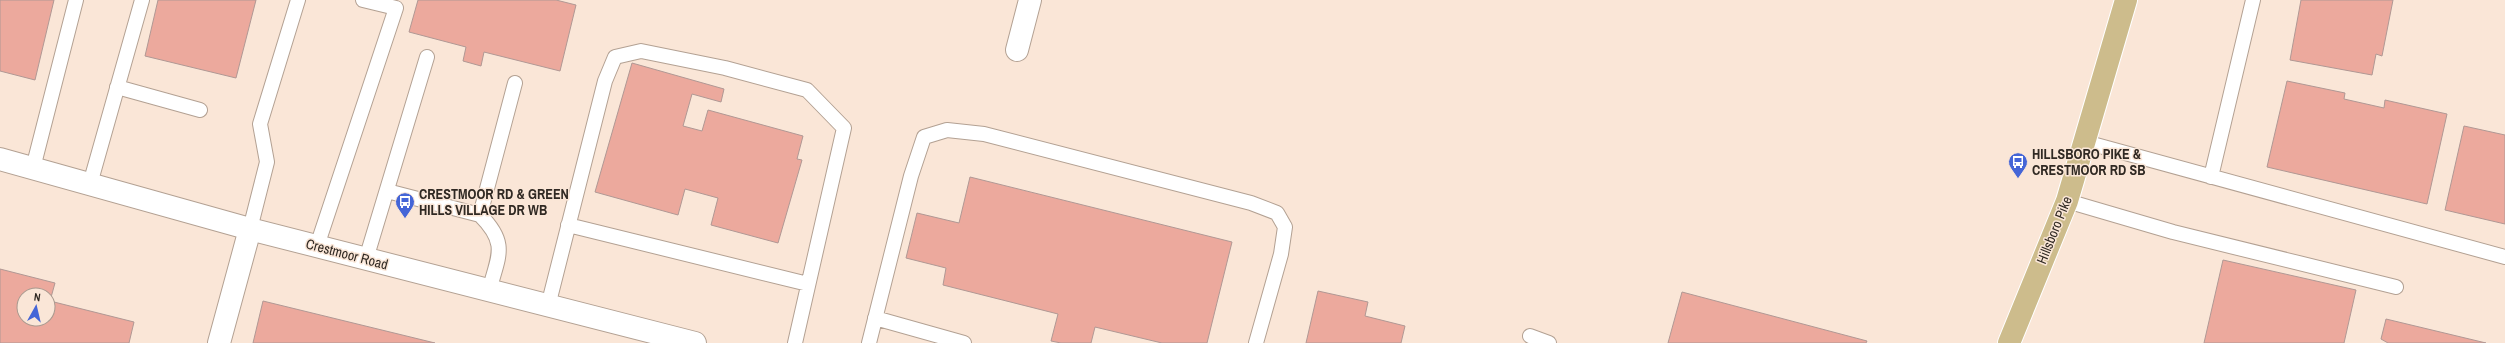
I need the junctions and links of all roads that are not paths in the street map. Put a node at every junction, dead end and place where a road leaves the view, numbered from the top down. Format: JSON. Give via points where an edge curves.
{"nodes":[{"id":1,"x":76,"y":0,"type":"edge"},
{"id":2,"x":142,"y":0,"type":"edge"},
{"id":3,"x":298,"y":0,"type":"edge"},
{"id":4,"x":362,"y":0,"type":"edge"},
{"id":5,"x":1030,"y":0,"type":"edge"},
{"id":6,"x":2126,"y":0,"type":"edge"},
{"id":7,"x":2253,"y":0,"type":"edge"},
{"id":8,"x":1017,"y":50,"type":"dead end"},
{"id":9,"x":427,"y":57,"type":"dead end"},
{"id":10,"x":515,"y":83,"type":"dead end"},
{"id":11,"x":118,"y":87,"type":"junction"},
{"id":12,"x":200,"y":110,"type":"dead end"},
{"id":13,"x":2085,"y":142,"type":"junction"},
{"id":14,"x":0,"y":159,"type":"edge"},
{"id":15,"x":33,"y":168,"type":"junction"},
{"id":16,"x":2211,"y":177,"type":"junction"},
{"id":17,"x":90,"y":184,"type":"junction"},
{"id":18,"x":387,"y":191,"type":"junction"},
{"id":19,"x":2067,"y":201,"type":"junction"},
{"id":20,"x":480,"y":215,"type":"junction"},
{"id":21,"x":568,"y":225,"type":"junction"},
{"id":22,"x":250,"y":229,"type":"junction"},
{"id":23,"x":317,"y":246,"type":"junction"},
{"id":24,"x":2505,"y":257,"type":"edge"},
{"id":25,"x":366,"y":259,"type":"junction"},
{"id":26,"x":808,"y":284,"type":"junction"},
{"id":27,"x":2396,"y":287,"type":"dead end"},
{"id":28,"x":489,"y":291,"type":"junction"},
{"id":29,"x":548,"y":306,"type":"junction"},
{"id":30,"x":875,"y":318,"type":"junction"},
{"id":31,"x":1530,"y":336,"type":"dead end"},
{"id":32,"x":218,"y":343,"type":"edge"},
{"id":33,"x":695,"y":343,"type":"edge"},
{"id":34,"x":795,"y":343,"type":"edge"},
{"id":35,"x":869,"y":343,"type":"edge"},
{"id":36,"x":964,"y":343,"type":"edge"},
{"id":37,"x":1256,"y":343,"type":"edge"},
{"id":38,"x":1549,"y":343,"type":"edge"},
{"id":39,"x":2009,"y":343,"type":"edge"}],
"edges":[{"from":1,"to":15,"type":"lane"},
{"from":2,"to":11,"type":"lane"},
{"from":3,"to":22,"type":"lane","via":[[260,124],[267,162]]},
{"from":4,"to":23,"type":"lane","via":[[396,8]]},
{"from":5,"to":8,"type":"street"},
{"from":6,"to":13,"type":"main road","name":"Hillsboro Pike"},
{"from":7,"to":16,"type":"lane"},
{"from":9,"to":18,"type":"lane"},
{"from":10,"to":20,"type":"lane"},
{"from":11,"to":12,"type":"lane"},
{"from":11,"to":17,"type":"lane"},
{"from":13,"to":16,"type":"lane"},
{"from":13,"to":19,"type":"main road","name":"Hillsboro Pike"},
{"from":14,"to":15,"type":"street","name":"Crestmoor Road"},
{"from":15,"to":17,"type":"street","name":"Crestmoor Road"},
{"from":16,"to":24,"type":"lane"},
{"from":17,"to":22,"type":"street","name":"Crestmoor Road"},
{"from":18,"to":20,"type":"lane"},
{"from":18,"to":25,"type":"lane"},
{"from":19,"to":27,"type":"lane","via":[[2173,232]]},
{"from":19,"to":39,"type":"main road","name":"Hillsboro Pike"},
{"from":20,"to":28,"type":"lane","via":[[494,229],[500,246]]},
{"from":21,"to":26,"type":"lane"},
{"from":21,"to":26,"type":"lane","via":[[605,81],[615,57],[641,51],[725,68],[807,90],[844,128]]},
{"from":21,"to":29,"type":"lane"},
{"from":22,"to":23,"type":"street","name":"Crestmoor Road"},
{"from":22,"to":32,"type":"street"},
{"from":23,"to":25,"type":"street","name":"Crestmoor Road"},
{"from":25,"to":28,"type":"street","name":"Crestmoor Road"},
{"from":26,"to":34,"type":"lane"},
{"from":28,"to":29,"type":"street","name":"Crestmoor Road"},
{"from":29,"to":33,"type":"street","name":"Crestmoor Road"},
{"from":30,"to":35,"type":"lane"},
{"from":30,"to":36,"type":"lane"},
{"from":30,"to":37,"type":"lane","via":[[911,176],[924,137],[946,130],[984,134],[1251,203],[1277,213],[1285,227],[1282,254]]},
{"from":31,"to":38,"type":"lane"}]}
